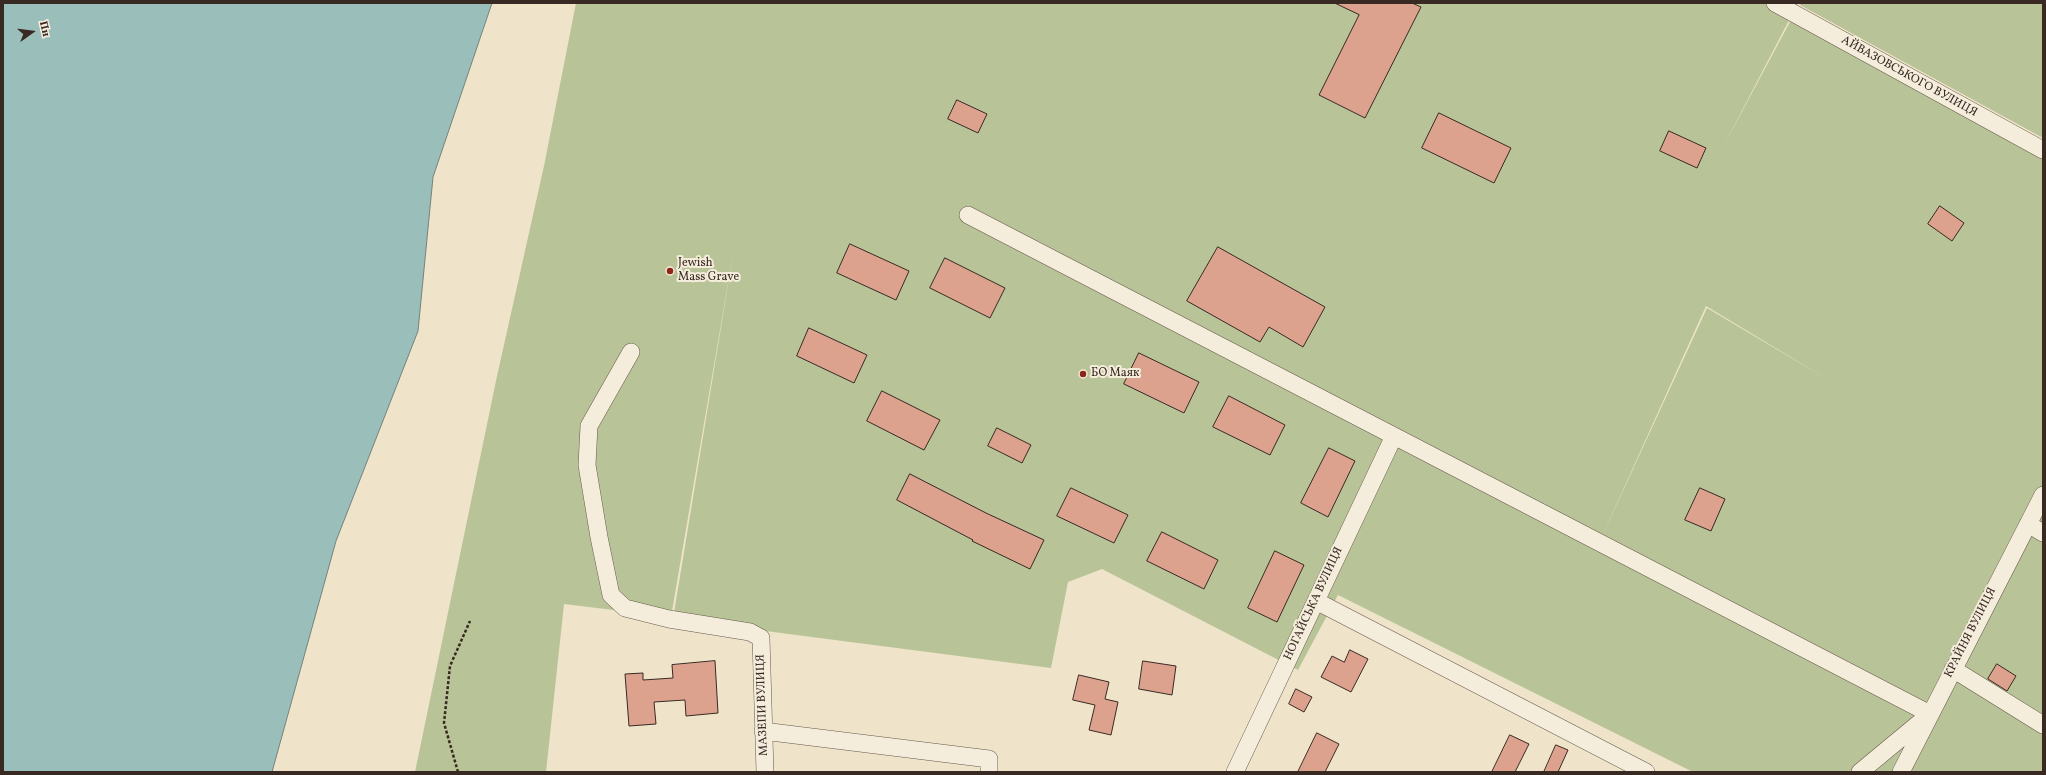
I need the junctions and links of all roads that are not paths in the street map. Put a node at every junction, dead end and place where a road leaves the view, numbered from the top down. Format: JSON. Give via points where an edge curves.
{"nodes":[{"id":1,"x":1775,"y":3,"type":"edge"},
{"id":2,"x":2043,"y":150,"type":"edge"},
{"id":3,"x":968,"y":215,"type":"dead end"},
{"id":4,"x":632,"y":352,"type":"dead end"},
{"id":5,"x":1394,"y":436,"type":"junction"},
{"id":6,"x":2043,"y":495,"type":"edge"},
{"id":7,"x":2028,"y":524,"type":"junction"},
{"id":8,"x":2043,"y":533,"type":"edge"},
{"id":9,"x":1316,"y":601,"type":"junction"},
{"id":10,"x":1953,"y":669,"type":"junction"},
{"id":11,"x":1930,"y":714,"type":"junction"},
{"id":12,"x":2043,"y":725,"type":"edge"},
{"id":13,"x":764,"y":731,"type":"junction"},
{"id":14,"x":989,"y":765,"type":"edge"},
{"id":15,"x":764,"y":772,"type":"edge"},
{"id":16,"x":1235,"y":772,"type":"edge"},
{"id":17,"x":1646,"y":772,"type":"edge"},
{"id":18,"x":1860,"y":772,"type":"edge"},
{"id":19,"x":1901,"y":772,"type":"edge"}],
"edges":[{"from":1,"to":2,"type":"street","name":"АЙВАЗОВСЬКОГО ВУЛИЦЯ"},
{"from":3,"to":5,"type":"street"},
{"from":4,"to":13,"type":"street","name":"МАЗЕПИ ВУЛИЦЯ","via":[[589,426],[587,465],[611,595],[626,608],[669,619],[750,632],[761,638]]},
{"from":5,"to":9,"type":"street","name":"НОГАЙСЬКА ВУЛИЦЯ"},
{"from":5,"to":11,"type":"street"},
{"from":6,"to":7,"type":"street","name":"КРАЙНЯ ВУЛИЦЯ"},
{"from":7,"to":8,"type":"street"},
{"from":7,"to":10,"type":"street","name":"КРАЙНЯ ВУЛИЦЯ"},
{"from":9,"to":16,"type":"street","name":"НОГАЙСЬКА ВУЛИЦЯ"},
{"from":9,"to":17,"type":"street"},
{"from":10,"to":11,"type":"street","name":"КРАЙНЯ ВУЛИЦЯ"},
{"from":10,"to":12,"type":"street"},
{"from":11,"to":18,"type":"street"},
{"from":11,"to":19,"type":"street","name":"КРАЙНЯ ВУЛИЦЯ"},
{"from":13,"to":14,"type":"street"},
{"from":13,"to":15,"type":"street","name":"МАЗЕПИ ВУЛИЦЯ"}]}
